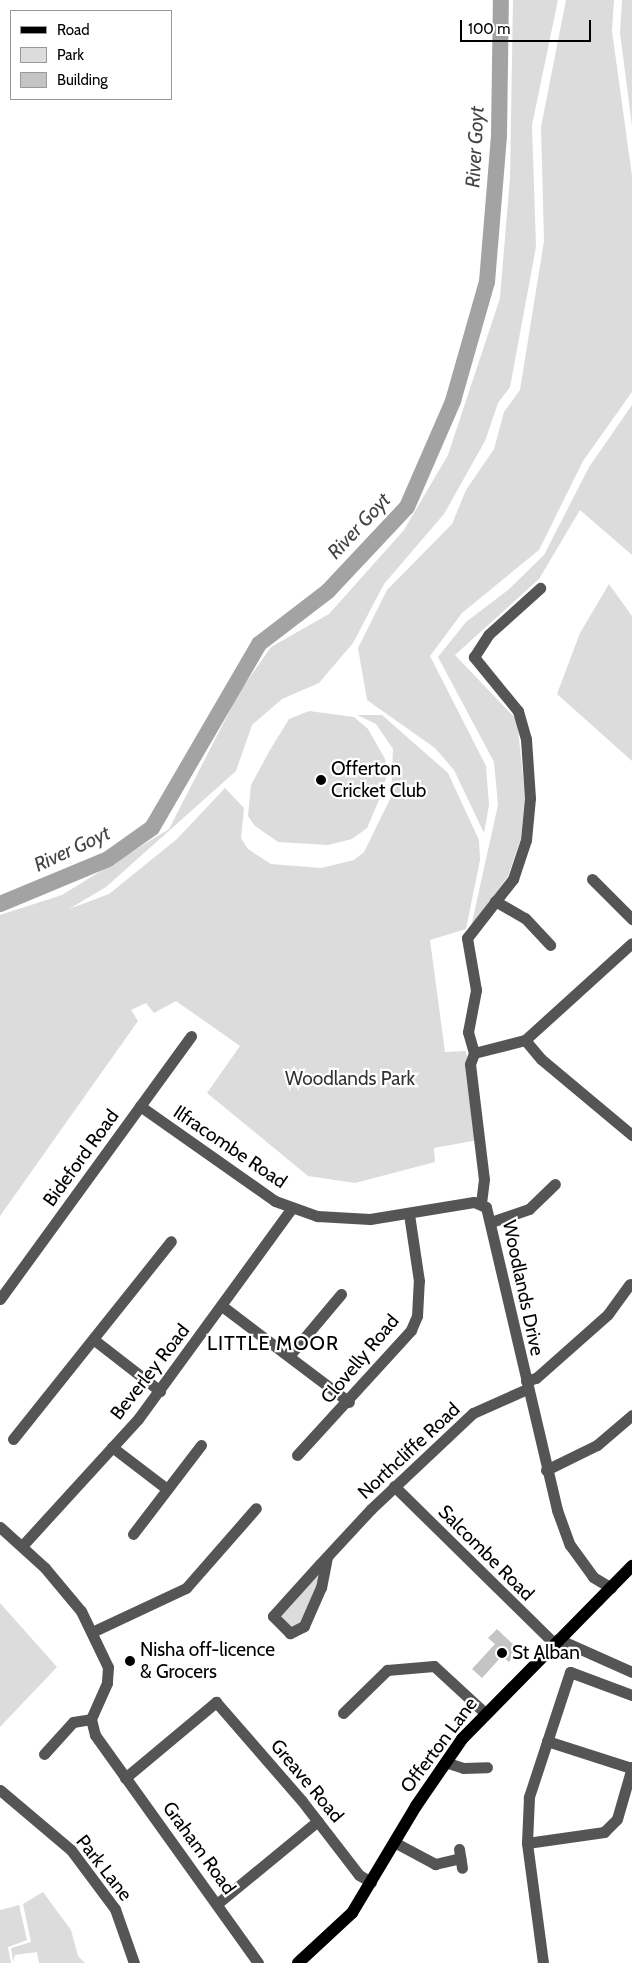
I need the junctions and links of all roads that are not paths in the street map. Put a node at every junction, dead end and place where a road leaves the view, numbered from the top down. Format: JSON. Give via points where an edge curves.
{"nodes":[{"id":1,"x":540,"y":588,"type":"dead end"},
{"id":2,"x":592,"y":879,"type":"dead end"},
{"id":3,"x":495,"y":901,"type":"junction"},
{"id":4,"x":632,"y":919,"type":"edge"},
{"id":5,"x":632,"y":943,"type":"edge"},
{"id":6,"x":550,"y":945,"type":"dead end"},
{"id":7,"x":191,"y":1036,"type":"dead end"},
{"id":8,"x":525,"y":1040,"type":"junction"},
{"id":9,"x":474,"y":1053,"type":"junction"},
{"id":10,"x":140,"y":1106,"type":"junction"},
{"id":11,"x":632,"y":1135,"type":"edge"},
{"id":12,"x":555,"y":1184,"type":"dead end"},
{"id":13,"x":481,"y":1203,"type":"junction"},
{"id":14,"x":292,"y":1208,"type":"junction"},
{"id":15,"x":409,"y":1214,"type":"junction"},
{"id":16,"x":491,"y":1222,"type":"junction"},
{"id":17,"x":172,"y":1242,"type":"dead end"},
{"id":18,"x":630,"y":1284,"type":"dead end"},
{"id":19,"x":341,"y":1294,"type":"dead end"},
{"id":20,"x":0,"y":1299,"type":"edge"},
{"id":21,"x":222,"y":1306,"type":"junction"},
{"id":22,"x":93,"y":1339,"type":"junction"},
{"id":23,"x":288,"y":1356,"type":"junction"},
{"id":24,"x":527,"y":1385,"type":"junction"},
{"id":25,"x":160,"y":1391,"type":"junction"},
{"id":26,"x":349,"y":1402,"type":"junction"},
{"id":27,"x":632,"y":1415,"type":"edge"},
{"id":28,"x":13,"y":1439,"type":"dead end"},
{"id":29,"x":201,"y":1445,"type":"dead end"},
{"id":30,"x":112,"y":1447,"type":"junction"},
{"id":31,"x":298,"y":1455,"type":"dead end"},
{"id":32,"x":546,"y":1470,"type":"junction"},
{"id":33,"x":394,"y":1486,"type":"junction"},
{"id":34,"x":167,"y":1488,"type":"junction"},
{"id":35,"x":256,"y":1508,"type":"dead end"},
{"id":36,"x":0,"y":1526,"type":"edge"},
{"id":37,"x":134,"y":1534,"type":"dead end"},
{"id":38,"x":22,"y":1546,"type":"junction"},
{"id":39,"x":327,"y":1557,"type":"junction"},
{"id":40,"x":632,"y":1566,"type":"edge"},
{"id":41,"x":611,"y":1588,"type":"junction"},
{"id":42,"x":92,"y":1632,"type":"junction"},
{"id":43,"x":557,"y":1642,"type":"junction"},
{"id":44,"x":632,"y":1672,"type":"edge"},
{"id":45,"x":632,"y":1695,"type":"edge"},
{"id":46,"x":343,"y":1713,"type":"dead end"},
{"id":47,"x":485,"y":1713,"type":"junction"},
{"id":48,"x":91,"y":1719,"type":"junction"},
{"id":49,"x":547,"y":1741,"type":"junction"},
{"id":50,"x":44,"y":1754,"type":"dead end"},
{"id":51,"x":445,"y":1762,"type":"junction"},
{"id":52,"x":487,"y":1767,"type":"dead end"},
{"id":53,"x":632,"y":1768,"type":"edge"},
{"id":54,"x":125,"y":1778,"type":"junction"},
{"id":55,"x":0,"y":1790,"type":"edge"},
{"id":56,"x":318,"y":1821,"type":"junction"},
{"id":57,"x":394,"y":1842,"type":"junction"},
{"id":58,"x":527,"y":1843,"type":"junction"},
{"id":59,"x":460,"y":1858,"type":"dead end"},
{"id":60,"x":371,"y":1882,"type":"junction"},
{"id":61,"x":218,"y":1903,"type":"junction"},
{"id":62,"x":134,"y":1963,"type":"edge"},
{"id":63,"x":258,"y":1963,"type":"edge"},
{"id":64,"x":298,"y":1963,"type":"edge"},
{"id":65,"x":543,"y":1963,"type":"edge"}],
"edges":[{"from":1,"to":3,"type":"street","name":"Woodlands Drive","via":[[490,634],[474,657],[518,711],[526,739],[530,798],[526,840],[513,879]]},
{"from":2,"to":4,"type":"street"},
{"from":3,"to":6,"type":"street","via":[[525,918]]},
{"from":3,"to":9,"type":"street","name":"Woodlands Drive","via":[[467,938],[476,990],[468,1032]]},
{"from":5,"to":8,"type":"street"},
{"from":7,"to":10,"type":"street","name":"Bideford Road"},
{"from":8,"to":9,"type":"street"},
{"from":8,"to":11,"type":"street","via":[[541,1060]]},
{"from":9,"to":13,"type":"street","name":"Woodlands Drive","via":[[470,1064],[484,1179]]},
{"from":10,"to":14,"type":"street","name":"Ilfracombe Road","via":[[275,1201]]},
{"from":10,"to":20,"type":"street","name":"Bideford Road"},
{"from":12,"to":16,"type":"street","via":[[529,1209]]},
{"from":13,"to":15,"type":"street","name":"Ilfracombe Road"},
{"from":13,"to":16,"type":"street","name":"Woodlands Drive","via":[[488,1210]]},
{"from":14,"to":15,"type":"street","name":"Ilfracombe Road","via":[[340,1220]]},
{"from":14,"to":21,"type":"street","name":"Beverley Road"},
{"from":15,"to":26,"type":"street","name":"Clovelly Road","via":[[419,1281],[417,1316],[411,1330]]},
{"from":16,"to":24,"type":"street","name":"Woodlands Drive"},
{"from":17,"to":22,"type":"street"},
{"from":18,"to":24,"type":"street","name":"Northcliffe Road","via":[[608,1314]]},
{"from":19,"to":23,"type":"street"},
{"from":21,"to":23,"type":"street"},
{"from":21,"to":25,"type":"street","name":"Beverley Road"},
{"from":22,"to":25,"type":"street"},
{"from":22,"to":28,"type":"street"},
{"from":23,"to":26,"type":"street"},
{"from":24,"to":32,"type":"street","name":"Woodlands Drive"},
{"from":24,"to":33,"type":"street","name":"Northcliffe Road","via":[[474,1413]]},
{"from":25,"to":30,"type":"street","name":"Beverley Road"},
{"from":26,"to":31,"type":"street","name":"Clovelly Road"},
{"from":27,"to":32,"type":"street","via":[[597,1445]]},
{"from":29,"to":34,"type":"street"},
{"from":30,"to":34,"type":"street"},
{"from":30,"to":38,"type":"street","name":"Beverley Road"},
{"from":32,"to":41,"type":"street","name":"Woodlands Drive","via":[[570,1544],[593,1577]]},
{"from":33,"to":39,"type":"street","name":"Northcliffe Road"},
{"from":33,"to":43,"type":"street","name":"Salcombe Road"},
{"from":34,"to":37,"type":"street"},
{"from":35,"to":42,"type":"street","via":[[186,1588]]},
{"from":36,"to":38,"type":"street"},
{"from":38,"to":42,"type":"street","via":[[67,1592]]},
{"from":39,"to":39,"type":"street","name":"Northcliffe Road","via":[[273,1616],[290,1633],[304,1626],[321,1587]]},
{"from":40,"to":41,"type":"main road","name":"Offerton Lane"},
{"from":41,"to":43,"type":"main road","name":"Offerton Lane"},
{"from":42,"to":48,"type":"street","via":[[102,1649],[109,1674]]},
{"from":43,"to":44,"type":"street"},
{"from":43,"to":47,"type":"main road","name":"Offerton Lane"},
{"from":45,"to":49,"type":"street","via":[[570,1672]]},
{"from":46,"to":47,"type":"street","via":[[387,1670],[434,1666]]},
{"from":47,"to":51,"type":"main road","name":"Offerton Lane"},
{"from":48,"to":50,"type":"street","via":[[73,1722]]},
{"from":48,"to":54,"type":"street","name":"Graham Road","via":[[95,1735]]},
{"from":49,"to":53,"type":"street"},
{"from":49,"to":58,"type":"street","via":[[526,1809]]},
{"from":51,"to":52,"type":"street","via":[[463,1768]]},
{"from":51,"to":57,"type":"main road","name":"Offerton Lane"},
{"from":53,"to":58,"type":"street","via":[[617,1819],[604,1832]]},
{"from":54,"to":56,"type":"street","name":"Greave Road","via":[[216,1702]]},
{"from":54,"to":61,"type":"street","name":"Graham Road"},
{"from":55,"to":62,"type":"street","name":"Park Lane","via":[[71,1850],[115,1909]]},
{"from":56,"to":60,"type":"street","name":"Greave Road","via":[[359,1875]]},
{"from":56,"to":61,"type":"street"},
{"from":57,"to":59,"type":"street","via":[[435,1864]]},
{"from":57,"to":60,"type":"main road","name":"Offerton Lane"},
{"from":58,"to":65,"type":"street"},
{"from":60,"to":64,"type":"main road","name":"Offerton Lane","via":[[344,1923]]},
{"from":61,"to":63,"type":"street","name":"Graham Road"}]}
